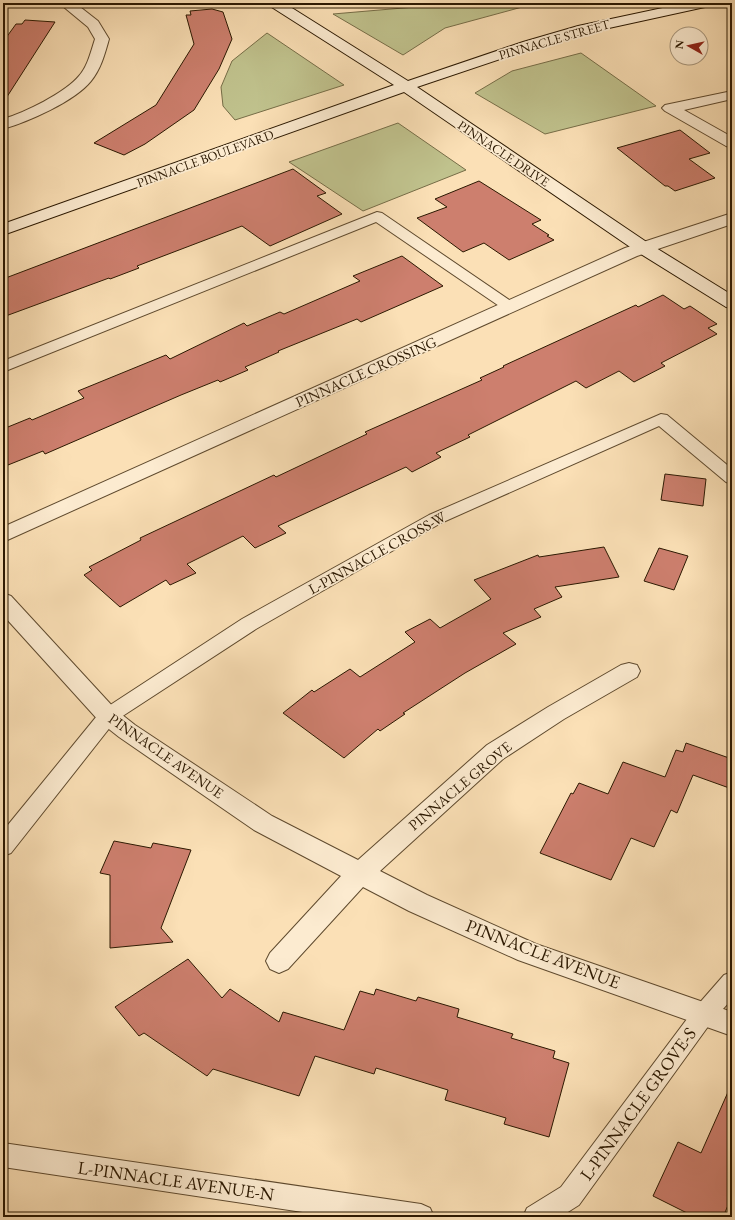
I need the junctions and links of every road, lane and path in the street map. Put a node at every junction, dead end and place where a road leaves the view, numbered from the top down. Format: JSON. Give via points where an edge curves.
{"nodes":[{"id":1,"x":66,"y":3,"type":"edge"},
{"id":2,"x":275,"y":3,"type":"edge"},
{"id":3,"x":705,"y":3,"type":"edge"},
{"id":4,"x":406,"y":86,"type":"junction"},
{"id":5,"x":732,"y":95,"type":"edge"},
{"id":6,"x":3,"y":124,"type":"edge"},
{"id":7,"x":732,"y":143,"type":"edge"},
{"id":8,"x":732,"y":218,"type":"edge"},
{"id":9,"x":3,"y":230,"type":"edge"},
{"id":10,"x":642,"y":247,"type":"junction"},
{"id":11,"x":732,"y":303,"type":"edge"},
{"id":12,"x":510,"y":307,"type":"junction"},
{"id":13,"x":3,"y":367,"type":"edge"},
{"id":14,"x":732,"y":478,"type":"edge"},
{"id":15,"x":3,"y":535,"type":"edge"},
{"id":16,"x":3,"y":601,"type":"edge"},
{"id":17,"x":629,"y":671,"type":"dead end"},
{"id":18,"x":108,"y":716,"type":"junction"},
{"id":19,"x":3,"y":847,"type":"edge"},
{"id":20,"x":359,"y":874,"type":"junction"},
{"id":21,"x":279,"y":961,"type":"dead end"},
{"id":22,"x":732,"y":982,"type":"edge"},
{"id":23,"x":704,"y":1014,"type":"junction"},
{"id":24,"x":732,"y":1024,"type":"edge"},
{"id":25,"x":3,"y":1155,"type":"edge"},
{"id":26,"x":421,"y":1217,"type":"edge"},
{"id":27,"x":536,"y":1217,"type":"edge"}],
"edges":[{"from":1,"to":6,"type":"street","via":[[92,24],[102,39],[97,57],[85,79],[58,100]]},
{"from":2,"to":4,"type":"street","name":"PINNACLE DRIVE"},
{"from":3,"to":4,"type":"street","name":"PINNACLE STREET","via":[[583,29],[528,44]]},
{"from":4,"to":9,"type":"street","name":"PINNACLE BOULEVARD"},
{"from":4,"to":10,"type":"street","name":"PINNACLE DRIVE"},
{"from":5,"to":7,"type":"street","via":[[670,108]]},
{"from":8,"to":10,"type":"street","name":"PINNACLE CROSSING"},
{"from":10,"to":11,"type":"street","name":"PINNACLE DRIVE"},
{"from":10,"to":12,"type":"street","name":"PINNACLE CROSSING"},
{"from":12,"to":13,"type":"lane","via":[[378,216]]},
{"from":12,"to":15,"type":"street","name":"PINNACLE CROSSING"},
{"from":14,"to":18,"type":"lane","name":"L-PINNACLE CROSS-W","via":[[661,419],[435,519],[249,624]]},
{"from":16,"to":18,"type":"street","name":"PINNACLE AVENUE"},
{"from":17,"to":20,"type":"street","name":"PINNACLE GROVE","via":[[495,752]]},
{"from":18,"to":19,"type":"lane","name":"L-PINNACLE CROSS-W"},
{"from":18,"to":20,"type":"street","name":"PINNACLE AVENUE","via":[[126,731],[263,823]]},
{"from":20,"to":21,"type":"street"},
{"from":20,"to":23,"type":"street","name":"PINNACLE AVENUE","via":[[527,952]]},
{"from":22,"to":23,"type":"lane","name":"L-PINNACLE GROVE-S"},
{"from":23,"to":24,"type":"street","name":"PINNACLE AVENUE"},
{"from":23,"to":27,"type":"lane","name":"L-PINNACLE GROVE-S","via":[[570,1196]]},
{"from":25,"to":26,"type":"lane","name":"L-PINNACLE AVENUE-N"}]}
